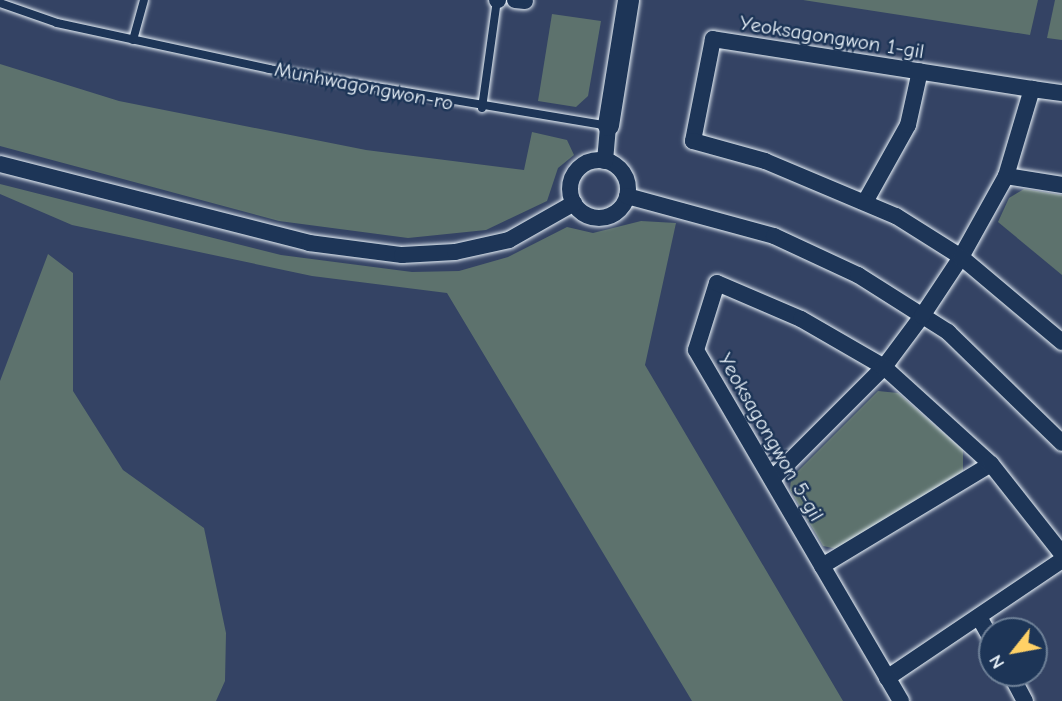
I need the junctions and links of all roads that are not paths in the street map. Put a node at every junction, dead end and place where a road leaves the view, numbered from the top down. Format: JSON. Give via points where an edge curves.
{"nodes":[{"id":1,"x":144,"y":0,"type":"edge"},
{"id":2,"x":497,"y":0,"type":"edge"},
{"id":3,"x":628,"y":0,"type":"edge"},
{"id":4,"x":0,"y":3,"type":"edge"},
{"id":5,"x":133,"y":40,"type":"junction"},
{"id":6,"x":920,"y":71,"type":"junction"},
{"id":7,"x":1032,"y":89,"type":"junction"},
{"id":8,"x":1062,"y":93,"type":"edge"},
{"id":9,"x":482,"y":108,"type":"junction"},
{"id":10,"x":608,"y":125,"type":"junction"},
{"id":11,"x":605,"y":161,"type":"junction"},
{"id":12,"x":0,"y":164,"type":"edge"},
{"id":13,"x":1006,"y":176,"type":"junction"},
{"id":14,"x":1062,"y":184,"type":"edge"},
{"id":15,"x":627,"y":196,"type":"junction"},
{"id":16,"x":574,"y":202,"type":"junction"},
{"id":17,"x":865,"y":202,"type":"junction"},
{"id":18,"x":961,"y":257,"type":"junction"},
{"id":19,"x":922,"y":316,"type":"junction"},
{"id":20,"x":1062,"y":342,"type":"edge"},
{"id":21,"x":884,"y":367,"type":"junction"},
{"id":22,"x":1062,"y":443,"type":"edge"},
{"id":23,"x":991,"y":464,"type":"junction"},
{"id":24,"x":772,"y":479,"type":"junction"},
{"id":25,"x":1062,"y":554,"type":"edge"},
{"id":26,"x":1062,"y":560,"type":"edge"},
{"id":27,"x":822,"y":566,"type":"junction"},
{"id":28,"x":979,"y":617,"type":"edge"},
{"id":29,"x":978,"y":618,"type":"edge"},
{"id":30,"x":887,"y":678,"type":"junction"},
{"id":31,"x":901,"y":701,"type":"edge"}],
"edges":[{"from":1,"to":5,"type":"lane"},
{"from":2,"to":9,"type":"lane"},
{"from":3,"to":10,"type":"street"},
{"from":4,"to":5,"type":"lane","name":"Munhwagongwon-ro"},
{"from":5,"to":9,"type":"lane","name":"Munhwagongwon-ro"},
{"from":6,"to":7,"type":"street","name":"Yeoksagongwon 1-gil"},
{"from":6,"to":17,"type":"street","via":[[908,125]]},
{"from":6,"to":17,"type":"street","name":"Yeoksagongwon 1-gil","via":[[713,40],[693,141],[765,161]]},
{"from":7,"to":8,"type":"street","name":"Yeoksagongwon 1-gil"},
{"from":7,"to":13,"type":"street"},
{"from":9,"to":10,"type":"lane","name":"Munhwagongwon-ro"},
{"from":10,"to":11,"type":"street"},
{"from":11,"to":15,"type":"street","via":[[621,171]]},
{"from":11,"to":16,"type":"street","via":[[578,170],[570,188]]},
{"from":12,"to":16,"type":"street","via":[[309,243],[402,255],[509,240]]},
{"from":13,"to":14,"type":"street"},
{"from":13,"to":18,"type":"street"},
{"from":15,"to":16,"type":"street","via":[[618,211],[602,218]]},
{"from":15,"to":19,"type":"street","via":[[774,236],[858,275]]},
{"from":17,"to":18,"type":"street","name":"Yeoksagongwon 1-gil"},
{"from":18,"to":19,"type":"street"},
{"from":18,"to":20,"type":"street","name":"Yeoksagongwon 1-gil"},
{"from":19,"to":21,"type":"street"},
{"from":19,"to":22,"type":"street","via":[[948,331]]},
{"from":21,"to":23,"type":"street","name":"Yeoksagongwon 5-gil"},
{"from":21,"to":24,"type":"street"},
{"from":21,"to":24,"type":"street","name":"Yeoksagongwon 5-gil","via":[[801,319],[717,283],[696,350]]},
{"from":23,"to":25,"type":"street","name":"Yeoksagongwon 5-gil"},
{"from":23,"to":27,"type":"street"},
{"from":24,"to":27,"type":"street","name":"Yeoksagongwon 5-gil"},
{"from":26,"to":28,"type":"street"},
{"from":27,"to":30,"type":"street","name":"Yeoksagongwon 5-gil"},
{"from":29,"to":30,"type":"street"},
{"from":30,"to":31,"type":"street","name":"Yeoksagongwon 5-gil"}]}
